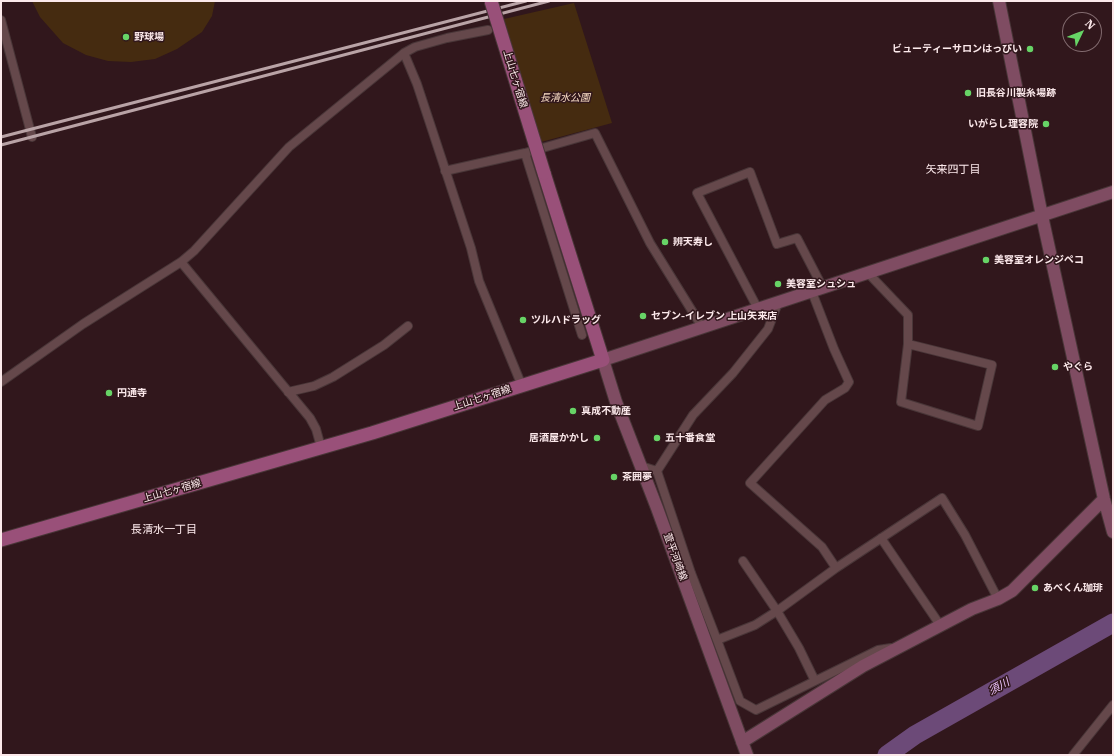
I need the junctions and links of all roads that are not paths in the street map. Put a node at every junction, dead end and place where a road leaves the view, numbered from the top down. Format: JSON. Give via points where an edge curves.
{"nodes":[{"id":1,"x":491,"y":1,"type":"edge"},
{"id":2,"x":999,"y":1,"type":"edge"},
{"id":3,"x":1,"y":20,"type":"edge"},
{"id":4,"x":488,"y":30,"type":"dead end"},
{"id":5,"x":404,"y":53,"type":"junction"},
{"id":6,"x":32,"y":137,"type":"dead end"},
{"id":7,"x":525,"y":153,"type":"junction"},
{"id":8,"x":445,"y":171,"type":"junction"},
{"id":9,"x":1113,"y":192,"type":"edge"},
{"id":10,"x":1042,"y":216,"type":"junction"},
{"id":11,"x":181,"y":262,"type":"junction"},
{"id":12,"x":868,"y":273,"type":"junction"},
{"id":13,"x":818,"y":290,"type":"junction"},
{"id":14,"x":778,"y":303,"type":"junction"},
{"id":15,"x":758,"y":310,"type":"junction"},
{"id":16,"x":408,"y":326,"type":"dead end"},
{"id":17,"x":702,"y":327,"type":"junction"},
{"id":18,"x":582,"y":336,"type":"dead end"},
{"id":19,"x":908,"y":344,"type":"junction"},
{"id":20,"x":603,"y":360,"type":"junction"},
{"id":21,"x":1,"y":382,"type":"edge"},
{"id":22,"x":522,"y":386,"type":"junction"},
{"id":23,"x":288,"y":392,"type":"junction"},
{"id":24,"x":321,"y":447,"type":"junction"},
{"id":25,"x":641,"y":466,"type":"junction"},
{"id":26,"x":657,"y":471,"type":"junction"},
{"id":27,"x":1104,"y":500,"type":"junction"},
{"id":28,"x":1113,"y":532,"type":"edge"},
{"id":29,"x":881,"y":538,"type":"junction"},
{"id":30,"x":1,"y":540,"type":"edge"},
{"id":31,"x":743,"y":561,"type":"dead end"},
{"id":32,"x":836,"y":568,"type":"junction"},
{"id":33,"x":998,"y":599,"type":"junction"},
{"id":34,"x":777,"y":611,"type":"junction"},
{"id":35,"x":940,"y":625,"type":"junction"},
{"id":36,"x":717,"y":640,"type":"junction"},
{"id":37,"x":900,"y":645,"type":"junction"},
{"id":38,"x":815,"y":681,"type":"junction"},
{"id":39,"x":1113,"y":704,"type":"edge"},
{"id":40,"x":742,"y":742,"type":"junction"},
{"id":41,"x":747,"y":755,"type":"edge"},
{"id":42,"x":1073,"y":755,"type":"edge"}],
"edges":[{"from":1,"to":20,"type":"main road","name":"上山七ヶ宿線","bridge":true},
{"from":2,"to":10,"type":"street"},
{"from":3,"to":6,"type":"street"},
{"from":4,"to":5,"type":"street","via":[[447,38],[415,47]]},
{"from":5,"to":8,"type":"street","via":[[418,84]]},
{"from":5,"to":11,"type":"street","via":[[289,147]]},
{"from":7,"to":8,"type":"street"},
{"from":7,"to":17,"type":"street","via":[[595,133],[650,243]]},
{"from":7,"to":18,"type":"street"},
{"from":8,"to":22,"type":"street","via":[[471,248],[479,281]]},
{"from":9,"to":10,"type":"street"},
{"from":10,"to":12,"type":"street"},
{"from":10,"to":27,"type":"street"},
{"from":11,"to":21,"type":"street","via":[[83,324]]},
{"from":11,"to":23,"type":"street"},
{"from":12,"to":13,"type":"street"},
{"from":12,"to":19,"type":"street","via":[[908,315]]},
{"from":13,"to":14,"type":"street"},
{"from":13,"to":15,"type":"street","via":[[797,238],[777,244],[750,172],[697,193]]},
{"from":13,"to":32,"type":"street","via":[[834,349],[849,382],[845,388],[825,400],[750,483],[822,547]]},
{"from":14,"to":15,"type":"street"},
{"from":14,"to":26,"type":"street","via":[[768,329],[733,373],[693,415]]},
{"from":15,"to":17,"type":"street"},
{"from":16,"to":23,"type":"street","via":[[333,377],[314,386]]},
{"from":17,"to":20,"type":"street"},
{"from":19,"to":19,"type":"street","via":[[901,402],[978,426],[992,365]]},
{"from":20,"to":22,"type":"main road","name":"上山七ヶ宿線"},
{"from":20,"to":25,"type":"street","name":"萱平河崎線"},
{"from":22,"to":24,"type":"main road","name":"上山七ヶ宿線"},
{"from":23,"to":24,"type":"street","via":[[313,424]]},
{"from":24,"to":30,"type":"main road","name":"上山七ヶ宿線"},
{"from":25,"to":26,"type":"street"},
{"from":25,"to":40,"type":"street","name":"萱平河崎線"},
{"from":26,"to":36,"type":"street","via":[[691,573]]},
{"from":27,"to":28,"type":"street"},
{"from":27,"to":33,"type":"street","via":[[1012,590]]},
{"from":29,"to":32,"type":"street"},
{"from":29,"to":33,"type":"street","via":[[942,498],[965,535]]},
{"from":29,"to":35,"type":"street"},
{"from":31,"to":34,"type":"street"},
{"from":32,"to":34,"type":"street"},
{"from":33,"to":35,"type":"street"},
{"from":34,"to":36,"type":"street","via":[[755,625]]},
{"from":34,"to":38,"type":"street"},
{"from":35,"to":37,"type":"street"},
{"from":36,"to":38,"type":"street","via":[[740,701],[756,710]]},
{"from":37,"to":38,"type":"street","via":[[878,650]]},
{"from":37,"to":40,"type":"street"},
{"from":39,"to":42,"type":"street"},
{"from":40,"to":41,"type":"street","name":"萱平河崎線"}]}
